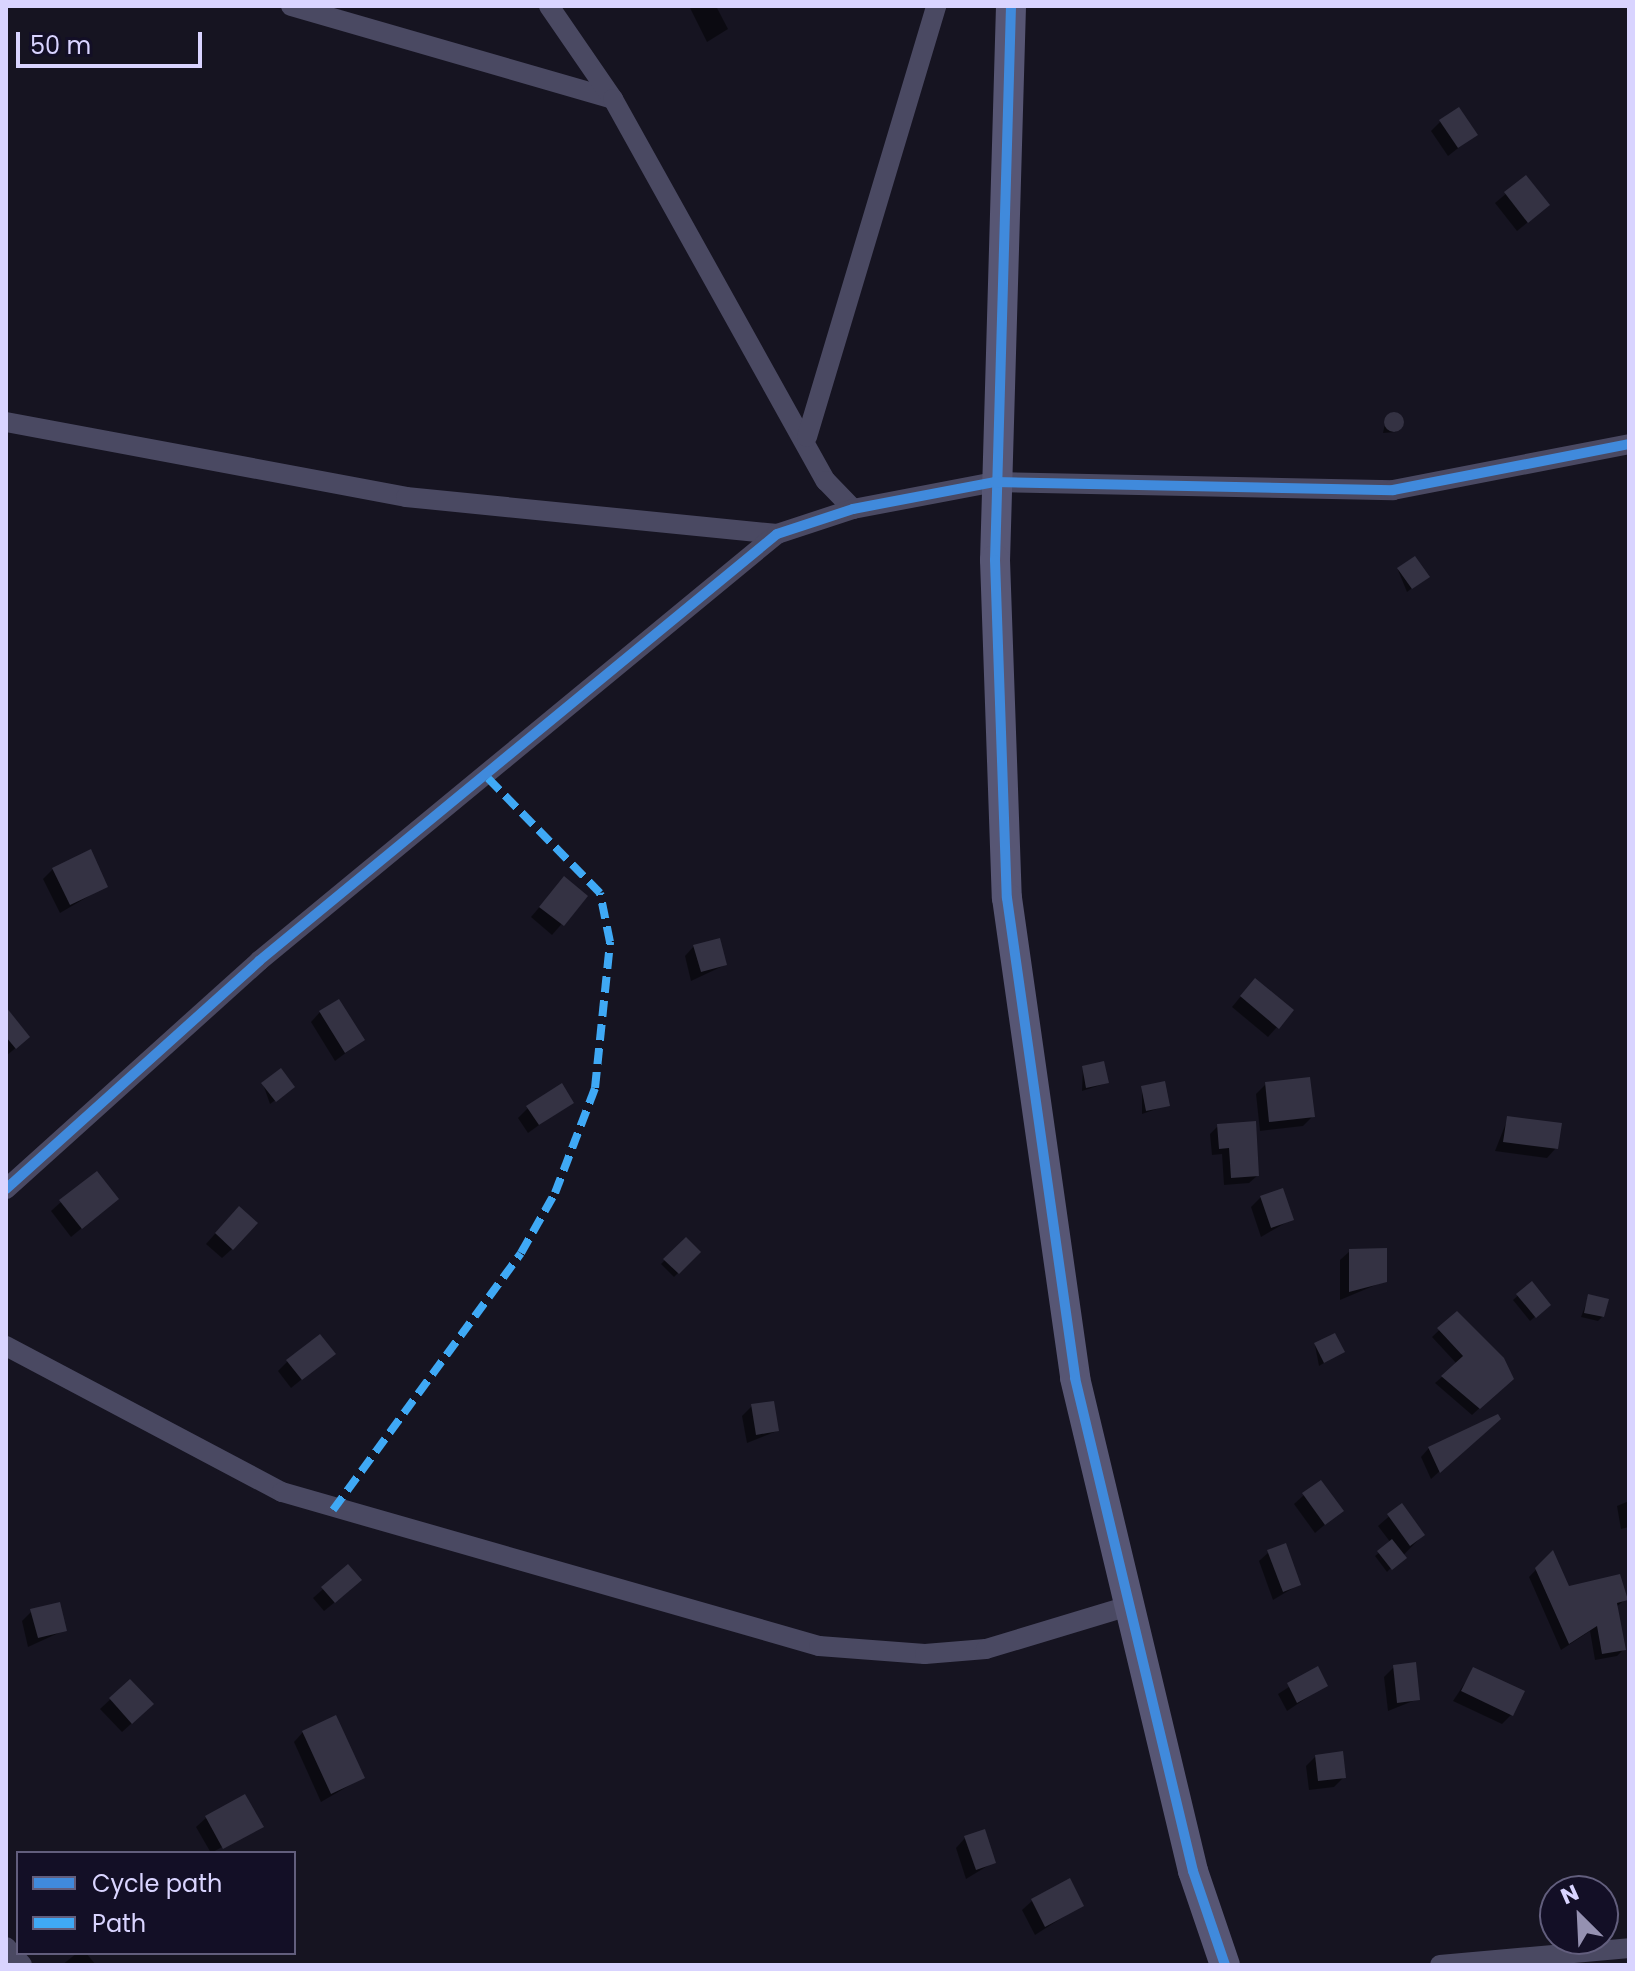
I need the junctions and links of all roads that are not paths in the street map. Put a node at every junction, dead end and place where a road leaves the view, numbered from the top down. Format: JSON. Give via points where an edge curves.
{"nodes":[{"id":1,"x":291,"y":6,"type":"edge"},
{"id":2,"x":549,"y":6,"type":"edge"},
{"id":3,"x":936,"y":6,"type":"edge"},
{"id":4,"x":1011,"y":6,"type":"edge"},
{"id":5,"x":613,"y":99,"type":"junction"},
{"id":6,"x":6,"y":422,"type":"edge"},
{"id":7,"x":807,"y":437,"type":"junction"},
{"id":8,"x":1629,"y":444,"type":"edge"},
{"id":9,"x":995,"y":482,"type":"junction"},
{"id":10,"x":853,"y":509,"type":"junction"},
{"id":11,"x":777,"y":534,"type":"junction"},
{"id":12,"x":6,"y":1189,"type":"edge"},
{"id":13,"x":6,"y":1346,"type":"edge"},
{"id":14,"x":1125,"y":1607,"type":"junction"},
{"id":15,"x":6,"y":1947,"type":"edge"},
{"id":16,"x":1629,"y":1948,"type":"edge"},
{"id":17,"x":22,"y":1965,"type":"edge"},
{"id":18,"x":1225,"y":1965,"type":"edge"},
{"id":19,"x":1440,"y":1965,"type":"edge"}],
"edges":[{"from":1,"to":5,"type":"street"},
{"from":2,"to":5,"type":"street"},
{"from":3,"to":7,"type":"street"},
{"from":4,"to":9,"type":"street"},
{"from":5,"to":7,"type":"street"},
{"from":6,"to":11,"type":"street","via":[[406,497]]},
{"from":7,"to":10,"type":"street","via":[[826,481]]},
{"from":8,"to":9,"type":"street","via":[[1393,490]]},
{"from":9,"to":10,"type":"street"},
{"from":9,"to":14,"type":"street","via":[[1007,898],[1072,1363]]},
{"from":10,"to":11,"type":"street"},
{"from":11,"to":12,"type":"street","via":[[259,961]]},
{"from":13,"to":14,"type":"street","via":[[294,1496],[819,1646],[925,1654],[986,1649]]},
{"from":14,"to":18,"type":"street","via":[[1193,1871]]},
{"from":15,"to":17,"type":"street"},
{"from":16,"to":19,"type":"street"}]}
